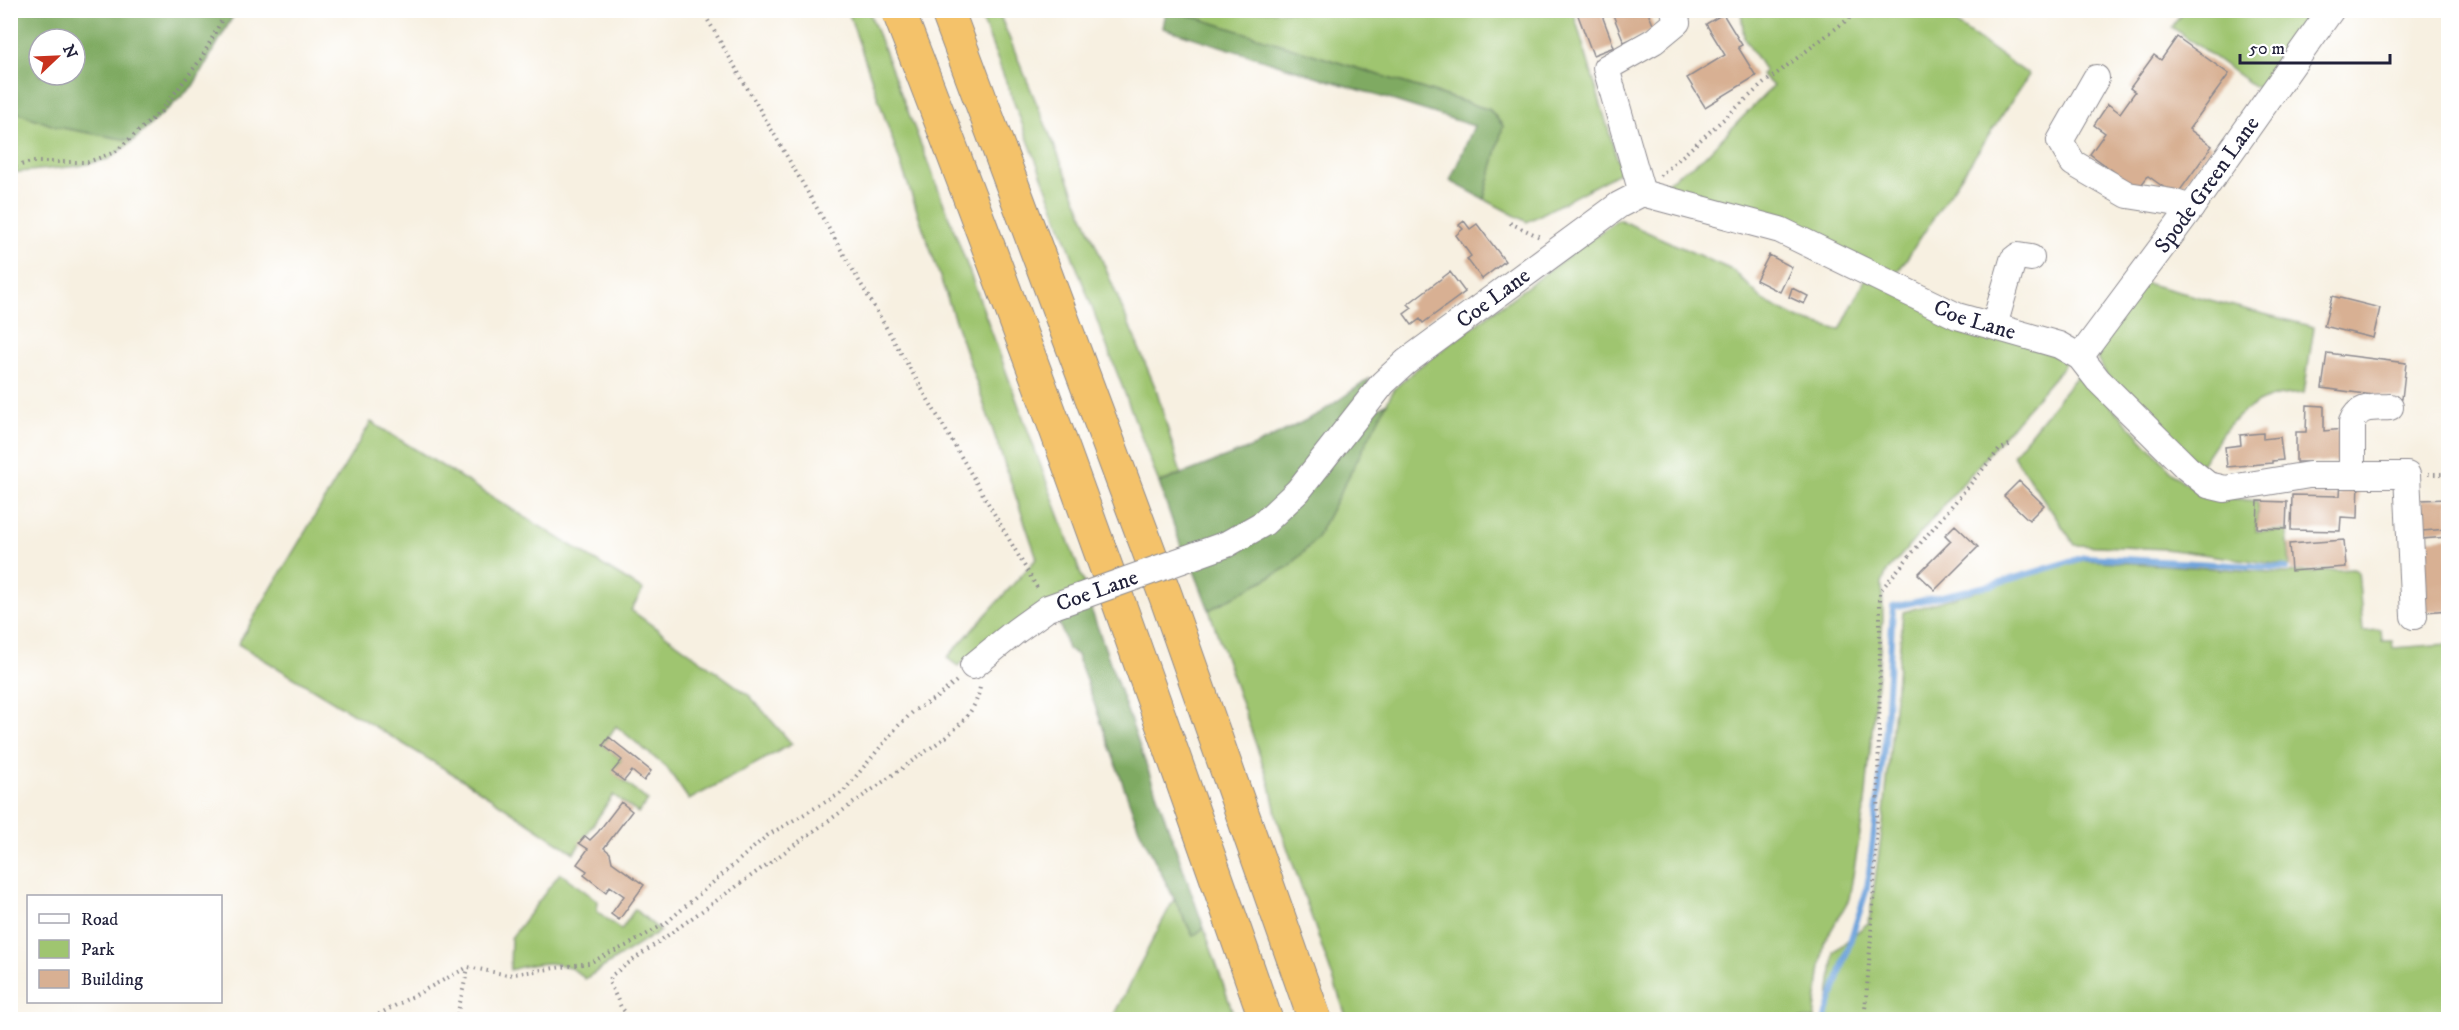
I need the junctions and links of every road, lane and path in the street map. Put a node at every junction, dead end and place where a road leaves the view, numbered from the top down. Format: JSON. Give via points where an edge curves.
{"nodes":[{"id":1,"x":227,"y":10,"type":"edge"},
{"id":2,"x":702,"y":10,"type":"edge"},
{"id":3,"x":897,"y":10,"type":"edge"},
{"id":4,"x":947,"y":10,"type":"edge"},
{"id":5,"x":1674,"y":10,"type":"edge"},
{"id":6,"x":1860,"y":10,"type":"edge"},
{"id":7,"x":2331,"y":10,"type":"edge"},
{"id":8,"x":2096,"y":78,"type":"dead end"},
{"id":9,"x":10,"y":168,"type":"edge"},
{"id":10,"x":1642,"y":193,"type":"junction"},
{"id":11,"x":2191,"y":208,"type":"junction"},
{"id":12,"x":2031,"y":258,"type":"dead end"},
{"id":13,"x":1994,"y":326,"type":"junction"},
{"id":14,"x":2080,"y":357,"type":"junction"},
{"id":15,"x":2390,"y":407,"type":"dead end"},
{"id":16,"x":2013,"y":442,"type":"dead end"},
{"id":17,"x":2352,"y":475,"type":"junction"},
{"id":18,"x":1048,"y":608,"type":"junction"},
{"id":19,"x":2414,"y":616,"type":"dead end"},
{"id":20,"x":975,"y":665,"type":"junction"},
{"id":21,"x":468,"y":967,"type":"junction"},
{"id":22,"x":368,"y":1020,"type":"edge"},
{"id":23,"x":456,"y":1020,"type":"edge"},
{"id":24,"x":632,"y":1020,"type":"edge"},
{"id":25,"x":1266,"y":1020,"type":"edge"},
{"id":26,"x":1315,"y":1020,"type":"edge"},
{"id":27,"x":1864,"y":1020,"type":"edge"}],
"edges":[{"from":1,"to":9,"type":"path","via":[[201,59],[161,111],[115,152],[88,162],[31,162]]},
{"from":2,"to":18,"type":"path"},
{"from":3,"to":25,"type":"highway","via":[[1115,592]]},
{"from":4,"to":26,"type":"highway","via":[[1158,575]]},
{"from":5,"to":10,"type":"street","via":[[1677,21],[1654,41],[1606,69]]},
{"from":6,"to":10,"type":"path","via":[[1763,84]]},
{"from":7,"to":11,"type":"street","name":"Spode Green Lane"},
{"from":8,"to":11,"type":"street","via":[[2060,141],[2073,163],[2128,195]]},
{"from":10,"to":13,"type":"street","name":"Coe Lane","via":[[1780,230],[1957,316]]},
{"from":10,"to":18,"type":"street","name":"Coe Lane","bridge":true,"via":[[1619,205],[1406,362],[1383,383],[1298,491],[1264,523],[1227,544]]},
{"from":11,"to":14,"type":"street","name":"Spode Green Lane"},
{"from":12,"to":13,"type":"street","via":[[2019,256],[2013,260]]},
{"from":13,"to":14,"type":"street","name":"Coe Lane","via":[[2059,345]]},
{"from":14,"to":17,"type":"street","via":[[2098,380],[2208,485],[2225,489],[2308,475]]},
{"from":15,"to":17,"type":"street","via":[[2360,409],[2354,414]]},
{"from":16,"to":27,"type":"path","via":[[2000,450],[1880,591],[1876,869]]},
{"from":17,"to":19,"type":"street","via":[[2407,475]]},
{"from":18,"to":20,"type":"street","name":"Coe Lane"},
{"from":20,"to":21,"type":"path","via":[[897,727],[843,792],[768,835],[666,923],[589,963],[508,975]]},
{"from":20,"to":24,"type":"path","via":[[981,681],[978,701],[968,718],[946,737],[612,975],[612,991]]},
{"from":21,"to":22,"type":"path"},
{"from":21,"to":23,"type":"path"}]}
